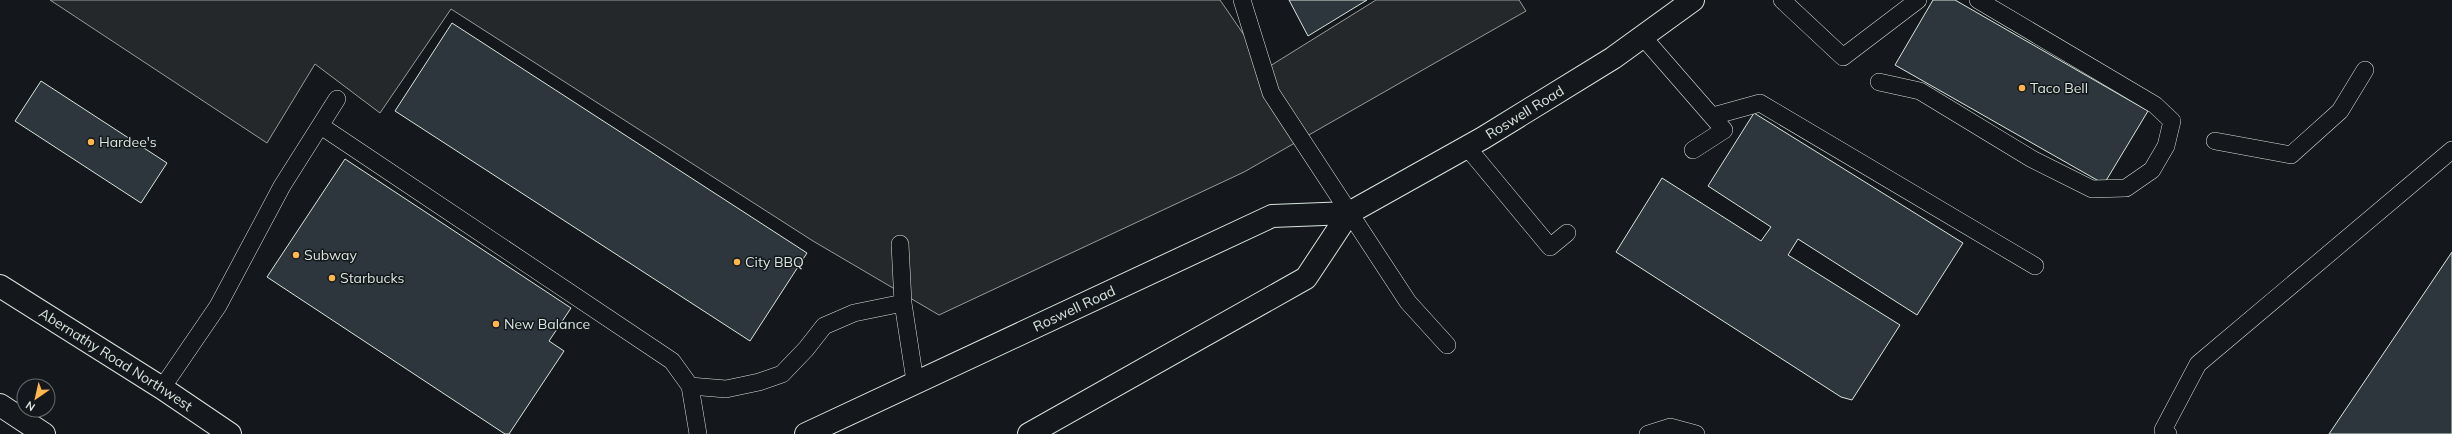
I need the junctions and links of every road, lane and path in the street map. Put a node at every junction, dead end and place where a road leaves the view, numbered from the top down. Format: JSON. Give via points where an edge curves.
{"nodes":[{"id":1,"x":1242,"y":0,"type":"edge"},
{"id":2,"x":1693,"y":0,"type":"edge"},
{"id":3,"x":1782,"y":0,"type":"edge"},
{"id":4,"x":1918,"y":0,"type":"edge"},
{"id":5,"x":1978,"y":0,"type":"edge"},
{"id":6,"x":1643,"y":37,"type":"junction"},
{"id":7,"x":2365,"y":70,"type":"dead end"},
{"id":8,"x":1879,"y":82,"type":"dead end"},
{"id":9,"x":337,"y":99,"type":"dead end"},
{"id":10,"x":1713,"y":116,"type":"junction"},
{"id":11,"x":321,"y":126,"type":"junction"},
{"id":12,"x":2215,"y":141,"type":"dead end"},
{"id":13,"x":1467,"y":147,"type":"junction"},
{"id":14,"x":1693,"y":150,"type":"dead end"},
{"id":15,"x":2452,"y":150,"type":"edge"},
{"id":16,"x":1349,"y":213,"type":"junction"},
{"id":17,"x":1567,"y":234,"type":"dead end"},
{"id":18,"x":900,"y":244,"type":"dead end"},
{"id":19,"x":2035,"y":266,"type":"dead end"},
{"id":20,"x":0,"y":286,"type":"edge"},
{"id":21,"x":903,"y":303,"type":"junction"},
{"id":22,"x":1447,"y":345,"type":"dead end"},
{"id":23,"x":915,"y":381,"type":"junction"},
{"id":24,"x":690,"y":386,"type":"junction"},
{"id":25,"x":162,"y":388,"type":"junction"},
{"id":26,"x":0,"y":405,"type":"edge"},
{"id":27,"x":2164,"y":433,"type":"edge"},
{"id":28,"x":44,"y":434,"type":"edge"},
{"id":29,"x":230,"y":434,"type":"edge"},
{"id":30,"x":698,"y":434,"type":"edge"},
{"id":31,"x":806,"y":434,"type":"edge"},
{"id":32,"x":1030,"y":434,"type":"edge"},
{"id":33,"x":1648,"y":434,"type":"edge"},
{"id":34,"x":1696,"y":434,"type":"edge"}],
"edges":[{"from":1,"to":16,"type":"lane","via":[[1272,93]]},
{"from":2,"to":6,"type":"main road","name":"Roswell Road"},
{"from":3,"to":4,"type":"lane","via":[[1843,57]]},
{"from":5,"to":8,"type":"lane","via":[[2155,105],[2172,121],[2166,146],[2152,170],[2126,188],[2092,189],[2032,159],[1920,91]]},
{"from":6,"to":10,"type":"lane"},
{"from":6,"to":13,"type":"main road","name":"Roswell Road"},
{"from":7,"to":12,"type":"lane","via":[[2340,111],[2291,155]]},
{"from":9,"to":11,"type":"lane"},
{"from":10,"to":14,"type":"lane","via":[[1724,130]]},
{"from":10,"to":19,"type":"lane","via":[[1760,103]]},
{"from":11,"to":24,"type":"lane","via":[[672,361]]},
{"from":11,"to":25,"type":"lane","via":[[282,186],[218,306]]},
{"from":13,"to":16,"type":"main road","name":"Roswell Road"},
{"from":13,"to":17,"type":"lane","via":[[1550,247]]},
{"from":15,"to":27,"type":"lane","via":[[2198,364]]},
{"from":16,"to":22,"type":"lane","via":[[1408,302]]},
{"from":16,"to":23,"type":"main road","name":"Roswell Road","via":[[1272,216],[1075,310]]},
{"from":16,"to":32,"type":"main road","name":"Roswell Road","via":[[1306,278]]},
{"from":18,"to":21,"type":"lane"},
{"from":20,"to":25,"type":"main road","name":"Abernathy Road Northwest"},
{"from":21,"to":23,"type":"lane"},
{"from":21,"to":24,"type":"lane","via":[[854,313],[824,326],[782,374],[726,389]]},
{"from":23,"to":31,"type":"main road","name":"Roswell Road"},
{"from":24,"to":30,"type":"lane"},
{"from":25,"to":29,"type":"main road","name":"Abernathy Road Northwest"},
{"from":26,"to":28,"type":"main road"},
{"from":33,"to":34,"type":"lane","via":[[1670,427]]}]}
